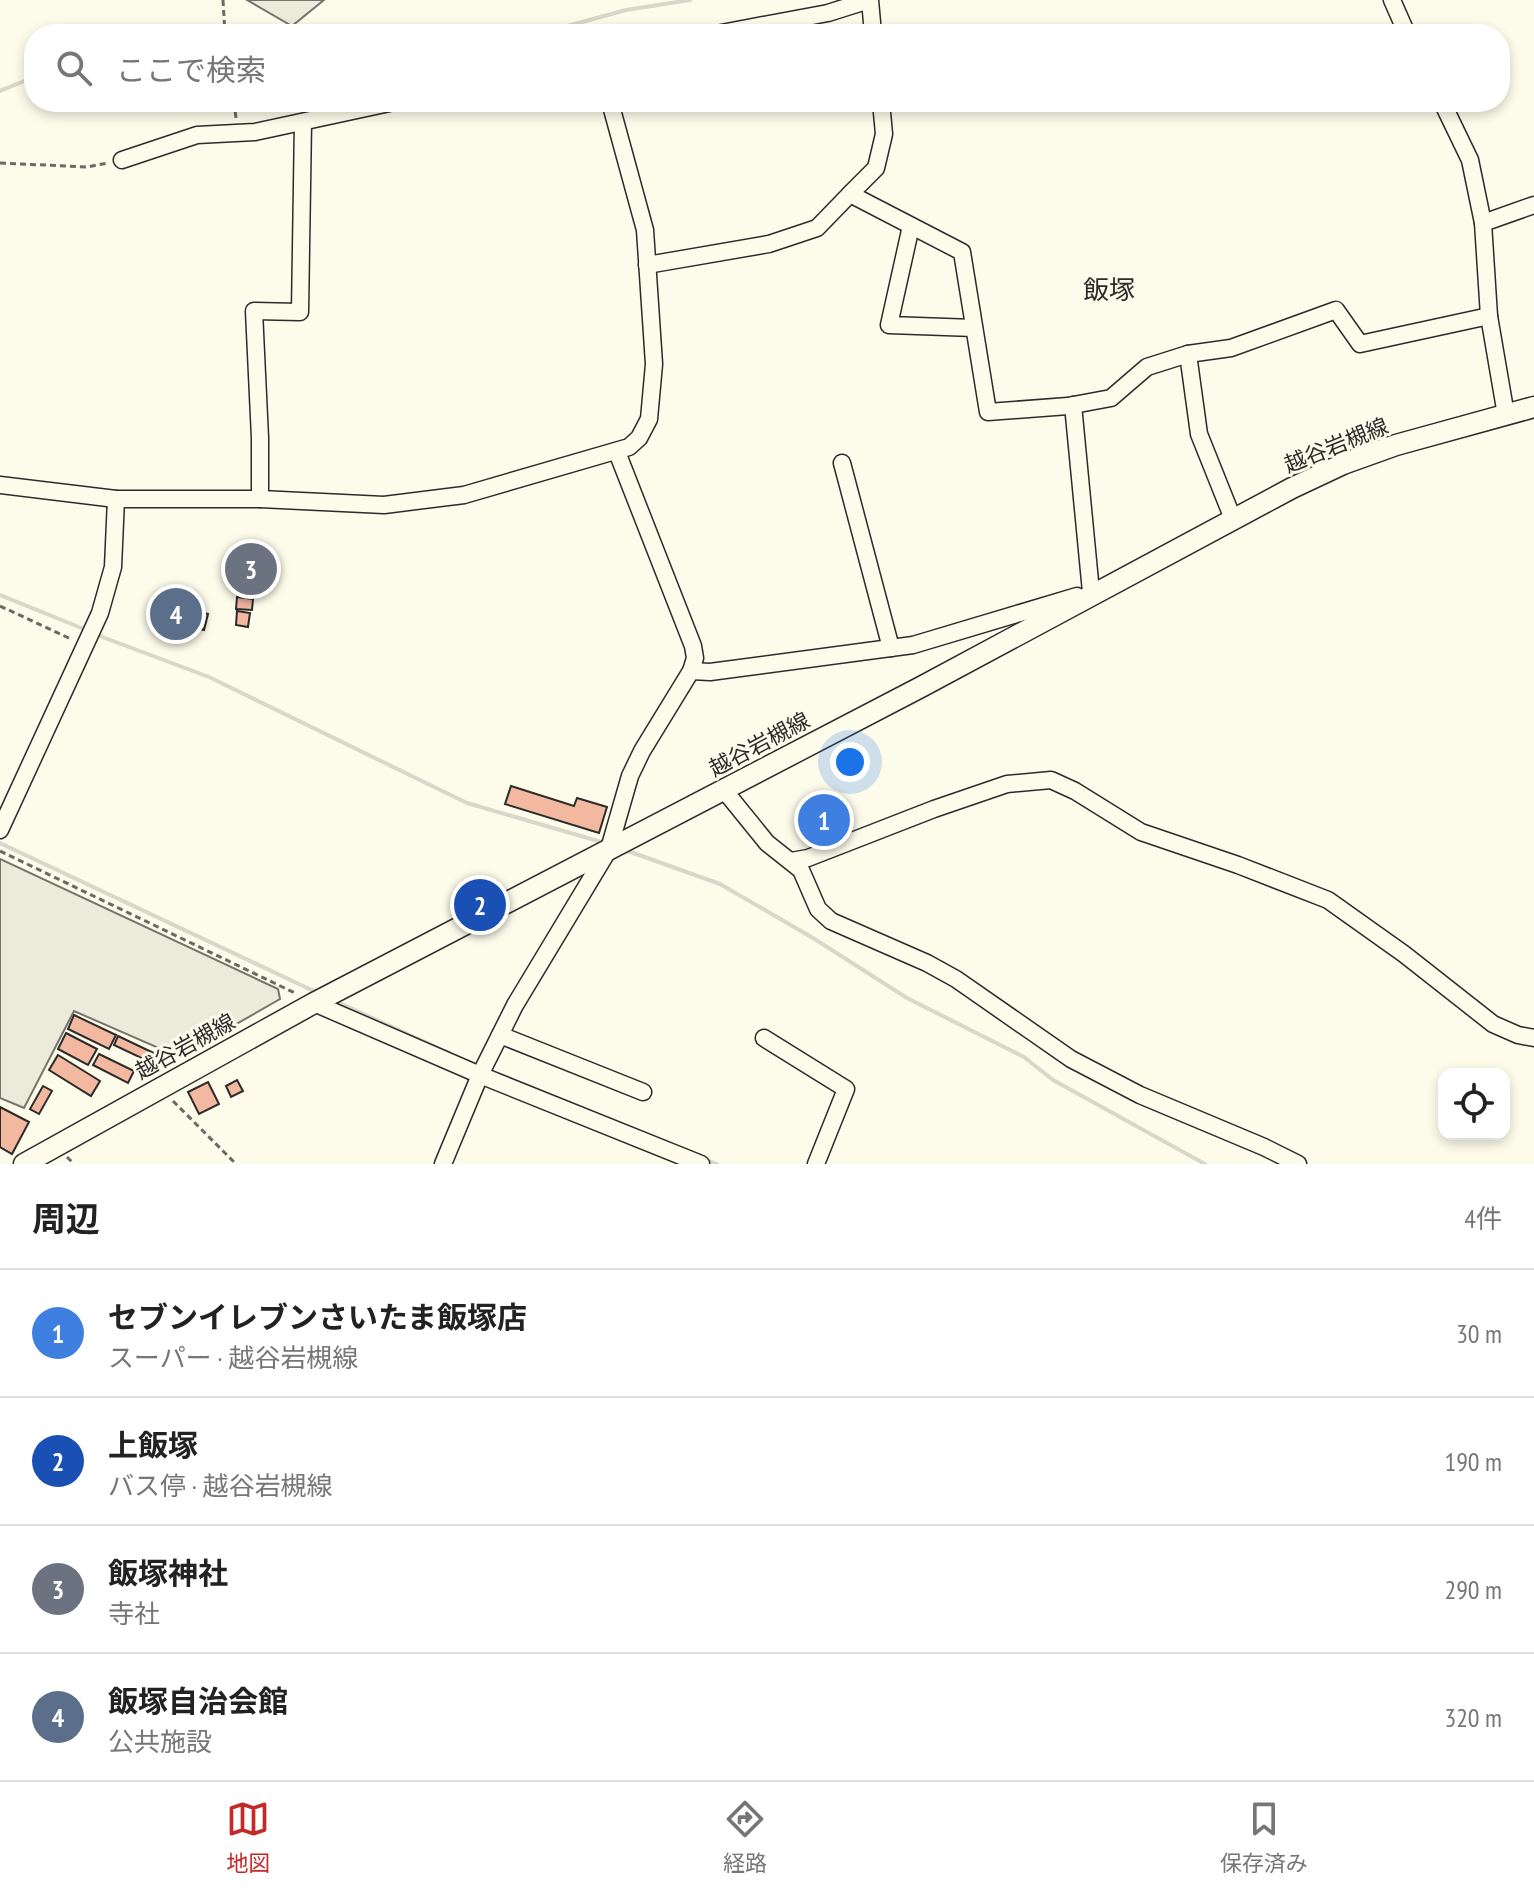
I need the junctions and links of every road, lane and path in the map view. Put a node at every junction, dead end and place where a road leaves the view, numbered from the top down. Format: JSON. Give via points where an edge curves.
{"nodes":[{"id":1,"x":223,"y":0,"type":"edge"},
{"id":2,"x":869,"y":0,"type":"edge"},
{"id":3,"x":1392,"y":0,"type":"edge"},
{"id":4,"x":224,"y":24,"type":"edge"},
{"id":5,"x":769,"y":24,"type":"edge"},
{"id":6,"x":872,"y":24,"type":"edge"},
{"id":7,"x":1403,"y":24,"type":"edge"},
{"id":8,"x":348,"y":112,"type":"edge"},
{"id":9,"x":613,"y":112,"type":"edge"},
{"id":10,"x":882,"y":112,"type":"edge"},
{"id":11,"x":1447,"y":112,"type":"edge"},
{"id":12,"x":303,"y":122,"type":"junction"},
{"id":13,"x":122,"y":160,"type":"joint"},
{"id":14,"x":0,"y":163,"type":"edge"},
{"id":15,"x":850,"y":194,"type":"junction"},
{"id":16,"x":1534,"y":205,"type":"edge"},
{"id":17,"x":1483,"y":223,"type":"junction"},
{"id":18,"x":911,"y":226,"type":"junction"},
{"id":19,"x":647,"y":265,"type":"junction"},
{"id":20,"x":1489,"y":316,"type":"junction"},
{"id":21,"x":974,"y":328,"type":"junction"},
{"id":22,"x":1188,"y":354,"type":"junction"},
{"id":23,"x":1073,"y":405,"type":"junction"},
{"id":24,"x":1534,"y":407,"type":"edge"},
{"id":25,"x":1506,"y":415,"type":"junction"},
{"id":26,"x":617,"y":452,"type":"junction"},
{"id":27,"x":842,"y":463,"type":"dead end"},
{"id":28,"x":0,"y":485,"type":"edge"},
{"id":29,"x":116,"y":499,"type":"junction"},
{"id":30,"x":260,"y":499,"type":"junction"},
{"id":31,"x":1233,"y":519,"type":"junction"},
{"id":32,"x":1096,"y":591,"type":"junction"},
{"id":33,"x":0,"y":606,"type":"edge"},
{"id":34,"x":85,"y":646,"type":"junction"},
{"id":35,"x":891,"y":648,"type":"junction"},
{"id":36,"x":691,"y":671,"type":"junction"},
{"id":37,"x":724,"y":790,"type":"junction"},
{"id":38,"x":0,"y":830,"type":"edge"},
{"id":39,"x":609,"y":849,"type":"junction"},
{"id":40,"x":0,"y":851,"type":"edge"},
{"id":41,"x":791,"y":861,"type":"junction"},
{"id":42,"x":314,"y":1003,"type":"junction"},
{"id":43,"x":500,"y":1035,"type":"junction"},
{"id":44,"x":764,"y":1038,"type":"dead end"},
{"id":45,"x":1534,"y":1038,"type":"edge"},
{"id":46,"x":480,"y":1075,"type":"junction"},
{"id":47,"x":159,"y":1087,"type":"junction"},
{"id":48,"x":643,"y":1092,"type":"dead end"},
{"id":49,"x":670,"y":1158,"type":"edge"},
{"id":50,"x":24,"y":1164,"type":"edge"},
{"id":51,"x":236,"y":1164,"type":"edge"},
{"id":52,"x":443,"y":1164,"type":"edge"},
{"id":53,"x":701,"y":1164,"type":"edge"},
{"id":54,"x":816,"y":1164,"type":"edge"},
{"id":55,"x":1298,"y":1164,"type":"edge"}],
"edges":[{"from":1,"to":4,"type":"path"},
{"from":2,"to":5,"type":"street"},
{"from":2,"to":6,"type":"street"},
{"from":3,"to":7,"type":"street"},
{"from":8,"to":12,"type":"street"},
{"from":9,"to":19,"type":"street","via":[[645,230]]},
{"from":10,"to":15,"type":"street","via":[[884,134],[876,168]]},
{"from":11,"to":17,"type":"street","via":[[1470,160]]},
{"from":12,"to":13,"type":"street","via":[[255,132],[197,135]]},
{"from":12,"to":30,"type":"street","via":[[300,312],[254,311]]},
{"from":13,"to":14,"type":"path","via":[[87,167]]},
{"from":15,"to":18,"type":"street"},
{"from":15,"to":19,"type":"street","via":[[817,228],[769,244]]},
{"from":16,"to":17,"type":"street"},
{"from":17,"to":20,"type":"street"},
{"from":18,"to":21,"type":"street","via":[[962,252]]},
{"from":18,"to":21,"type":"street","via":[[889,325]]},
{"from":19,"to":26,"type":"street","via":[[654,364],[649,419],[639,438]]},
{"from":20,"to":22,"type":"street","via":[[1360,344],[1336,310],[1231,348]]},
{"from":20,"to":25,"type":"street"},
{"from":21,"to":23,"type":"street","via":[[988,412]]},
{"from":22,"to":23,"type":"street","via":[[1147,367],[1111,398]]},
{"from":22,"to":31,"type":"street","via":[[1199,434]]},
{"from":23,"to":32,"type":"street"},
{"from":24,"to":25,"type":"main road","name":"越谷岩槻線"},
{"from":25,"to":31,"type":"main road","name":"越谷岩槻線","via":[[1343,464]]},
{"from":26,"to":30,"type":"street","via":[[464,495],[384,505]]},
{"from":26,"to":36,"type":"street","via":[[693,646]]},
{"from":27,"to":35,"type":"street"},
{"from":28,"to":29,"type":"street"},
{"from":29,"to":30,"type":"street"},
{"from":29,"to":34,"type":"street","via":[[113,567]]},
{"from":31,"to":32,"type":"main road","name":"越谷岩槻線"},
{"from":32,"to":35,"type":"street"},
{"from":32,"to":37,"type":"main road","name":"越谷岩槻線"},
{"from":33,"to":34,"type":"path"},
{"from":34,"to":38,"type":"street"},
{"from":35,"to":36,"type":"street"},
{"from":36,"to":39,"type":"street","via":[[630,776]]},
{"from":37,"to":39,"type":"main road","name":"越谷岩槻線"},
{"from":37,"to":41,"type":"street","via":[[767,843]]},
{"from":39,"to":42,"type":"main road","name":"越谷岩槻線"},
{"from":39,"to":43,"type":"street"},
{"from":40,"to":42,"type":"path"},
{"from":41,"to":45,"type":"street","via":[[1007,784],[1051,780],[1141,832],[1328,900],[1493,1024]]},
{"from":41,"to":55,"type":"street","via":[[801,870],[818,909],[831,921],[956,979],[1071,1059],[1126,1088]]},
{"from":42,"to":46,"type":"street"},
{"from":42,"to":47,"type":"main road","name":"越谷岩槻線"},
{"from":43,"to":46,"type":"street"},
{"from":43,"to":48,"type":"street"},
{"from":44,"to":54,"type":"street","via":[[846,1089]]},
{"from":46,"to":49,"type":"street"},
{"from":46,"to":52,"type":"street"},
{"from":47,"to":50,"type":"main road","name":"越谷岩槻線"},
{"from":47,"to":51,"type":"path"},
{"from":49,"to":53,"type":"street"}]}
